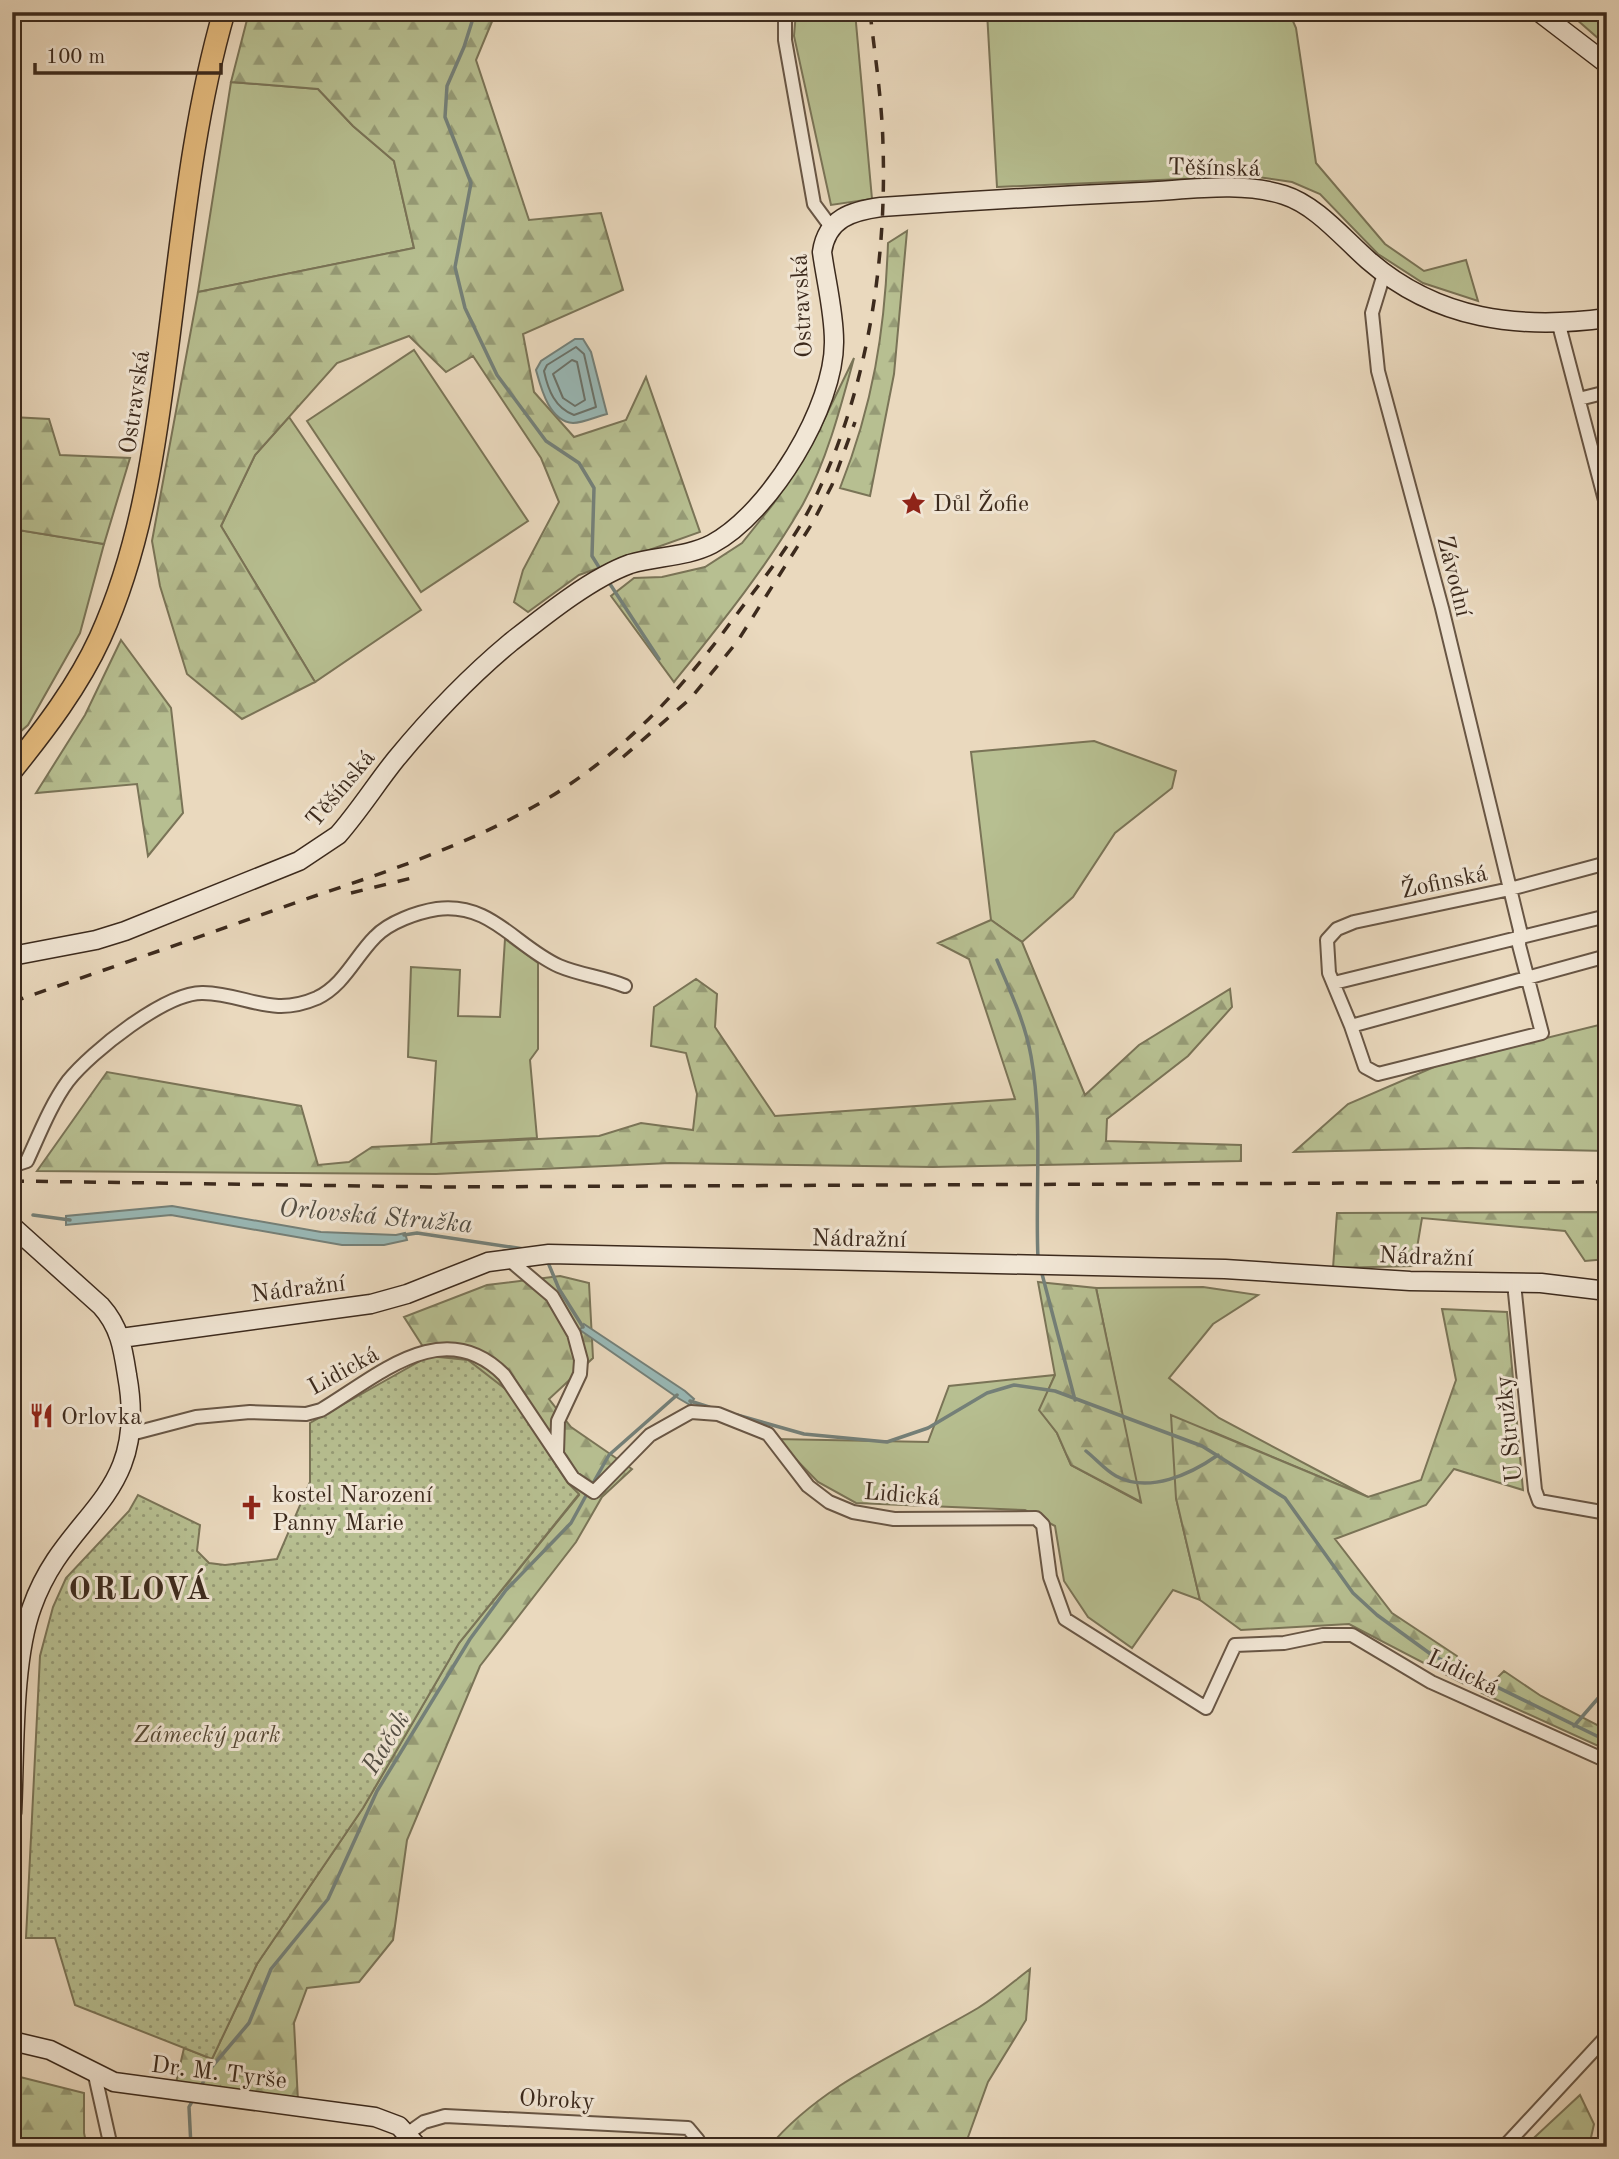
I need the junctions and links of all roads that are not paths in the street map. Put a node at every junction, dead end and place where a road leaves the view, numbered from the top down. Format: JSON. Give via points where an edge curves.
{"nodes":[{"id":1,"x":224,"y":12,"type":"edge"},
{"id":2,"x":785,"y":12,"type":"edge"},
{"id":3,"x":1539,"y":12,"type":"edge"},
{"id":4,"x":1607,"y":64,"type":"edge"},
{"id":5,"x":831,"y":227,"type":"junction"},
{"id":6,"x":1384,"y":274,"type":"junction"},
{"id":7,"x":1607,"y":318,"type":"edge"},
{"id":8,"x":1559,"y":325,"type":"junction"},
{"id":9,"x":1607,"y":392,"type":"edge"},
{"id":10,"x":1579,"y":400,"type":"junction"},
{"id":11,"x":1606,"y":501,"type":"edge"},
{"id":12,"x":611,"y":572,"type":"joint"},
{"id":13,"x":13,"y":768,"type":"edge"},
{"id":14,"x":1607,"y":863,"type":"edge"},
{"id":15,"x":1510,"y":889,"type":"junction"},
{"id":16,"x":1607,"y":916,"type":"edge"},
{"id":17,"x":1519,"y":936,"type":"junction"},
{"id":18,"x":12,"y":956,"type":"edge"},
{"id":19,"x":1607,"y":956,"type":"edge"},
{"id":20,"x":1527,"y":976,"type":"junction"},
{"id":21,"x":1331,"y":978,"type":"junction"},
{"id":22,"x":625,"y":986,"type":"dead end"},
{"id":23,"x":1351,"y":1026,"type":"junction"},
{"id":24,"x":12,"y":1166,"type":"edge"},
{"id":25,"x":12,"y":1226,"type":"edge"},
{"id":26,"x":506,"y":1257,"type":"junction"},
{"id":27,"x":1514,"y":1283,"type":"junction"},
{"id":28,"x":1607,"y":1291,"type":"edge"},
{"id":29,"x":121,"y":1338,"type":"junction"},
{"id":30,"x":131,"y":1434,"type":"junction"},
{"id":31,"x":557,"y":1453,"type":"junction"},
{"id":32,"x":1607,"y":1513,"type":"edge"},
{"id":33,"x":17,"y":1637,"type":"edge"},
{"id":34,"x":1607,"y":1761,"type":"edge"},
{"id":35,"x":13,"y":1785,"type":"edge"},
{"id":36,"x":12,"y":1814,"type":"edge"},
{"id":37,"x":1607,"y":2036,"type":"edge"},
{"id":38,"x":12,"y":2041,"type":"edge"},
{"id":39,"x":94,"y":2071,"type":"junction"},
{"id":40,"x":413,"y":2140,"type":"edge"},
{"id":41,"x":111,"y":2147,"type":"edge"},
{"id":42,"x":698,"y":2147,"type":"edge"},
{"id":43,"x":1504,"y":2147,"type":"edge"}],
"edges":[{"from":1,"to":13,"type":"main road","name":"Ostravská","via":[[198,132],[154,452],[132,549],[117,598],[88,660]]},
{"from":2,"to":5,"type":"street","name":"Ostravská","via":[[785,40],[814,204]]},
{"from":3,"to":4,"type":"street"},
{"from":5,"to":6,"type":"street","name":"Těšínská","via":[[848,213],[881,207],[1204,187],[1264,191],[1305,205]]},
{"from":5,"to":12,"type":"street","name":"Ostravská","via":[[822,252],[834,342],[828,387],[791,462],[770,491],[713,544]]},
{"from":6,"to":8,"type":"street","name":"Těšínská","via":[[1435,302],[1489,319]]},
{"from":6,"to":15,"type":"street","name":"Závodní","via":[[1372,313],[1378,371]]},
{"from":7,"to":8,"type":"street","name":"Těšínská"},
{"from":8,"to":10,"type":"street"},
{"from":9,"to":10,"type":"street"},
{"from":10,"to":11,"type":"street"},
{"from":12,"to":18,"type":"street","name":"Těšínská","via":[[511,642],[464,686],[322,848],[125,931]]},
{"from":14,"to":15,"type":"street","name":"Žofinská"},
{"from":15,"to":17,"type":"street","name":"Závodní"},
{"from":15,"to":21,"type":"street","name":"Žofinská","via":[[1337,929],[1327,940]]},
{"from":16,"to":17,"type":"street"},
{"from":17,"to":20,"type":"street","name":"Závodní"},
{"from":17,"to":21,"type":"street"},
{"from":19,"to":20,"type":"street"},
{"from":20,"to":23,"type":"street"},
{"from":20,"to":23,"type":"street","name":"Závodní","via":[[1542,1033],[1378,1074],[1365,1066]]},
{"from":21,"to":23,"type":"street"},
{"from":22,"to":24,"type":"street","via":[[559,966],[483,914],[438,909],[404,919],[375,936],[348,973],[319,997],[279,1008],[220,994],[190,993],[146,1015],[69,1081],[27,1161]]},
{"from":25,"to":29,"type":"street","via":[[102,1306]]},
{"from":26,"to":27,"type":"street","name":"Nádražní","via":[[597,1254],[1213,1269]]},
{"from":26,"to":29,"type":"street","name":"Nádražní","via":[[379,1302]]},
{"from":26,"to":31,"type":"street","via":[[564,1311],[581,1360],[580,1374],[558,1421]]},
{"from":27,"to":28,"type":"street","name":"Nádražní"},
{"from":27,"to":32,"type":"street","name":"U Stružky","via":[[1539,1502]]},
{"from":29,"to":30,"type":"street","via":[[130,1390]]},
{"from":30,"to":31,"type":"street","name":"Lidická","via":[[196,1417],[313,1412],[432,1348],[471,1352],[491,1362]]},
{"from":30,"to":33,"type":"street","via":[[117,1479],[100,1507],[56,1557]]},
{"from":31,"to":34,"type":"street","name":"Lidická","via":[[573,1478],[594,1492],[650,1434],[691,1412],[718,1414],[768,1434],[808,1486],[852,1512],[894,1519],[1036,1518],[1043,1525],[1050,1577],[1065,1619],[1206,1708],[1235,1645],[1352,1635],[1431,1682]]},
{"from":33,"to":35,"type":"street"},
{"from":35,"to":36,"type":"street"},
{"from":37,"to":43,"type":"street"},
{"from":38,"to":39,"type":"street","name":"Dr. M. Tyrše","via":[[50,2050]]},
{"from":39,"to":40,"type":"street","name":"Dr. M. Tyrše","via":[[114,2082],[375,2117],[399,2126]]},
{"from":39,"to":41,"type":"street"},
{"from":40,"to":42,"type":"street","name":"Obroky","via":[[424,2122],[445,2116],[688,2128]]}]}
